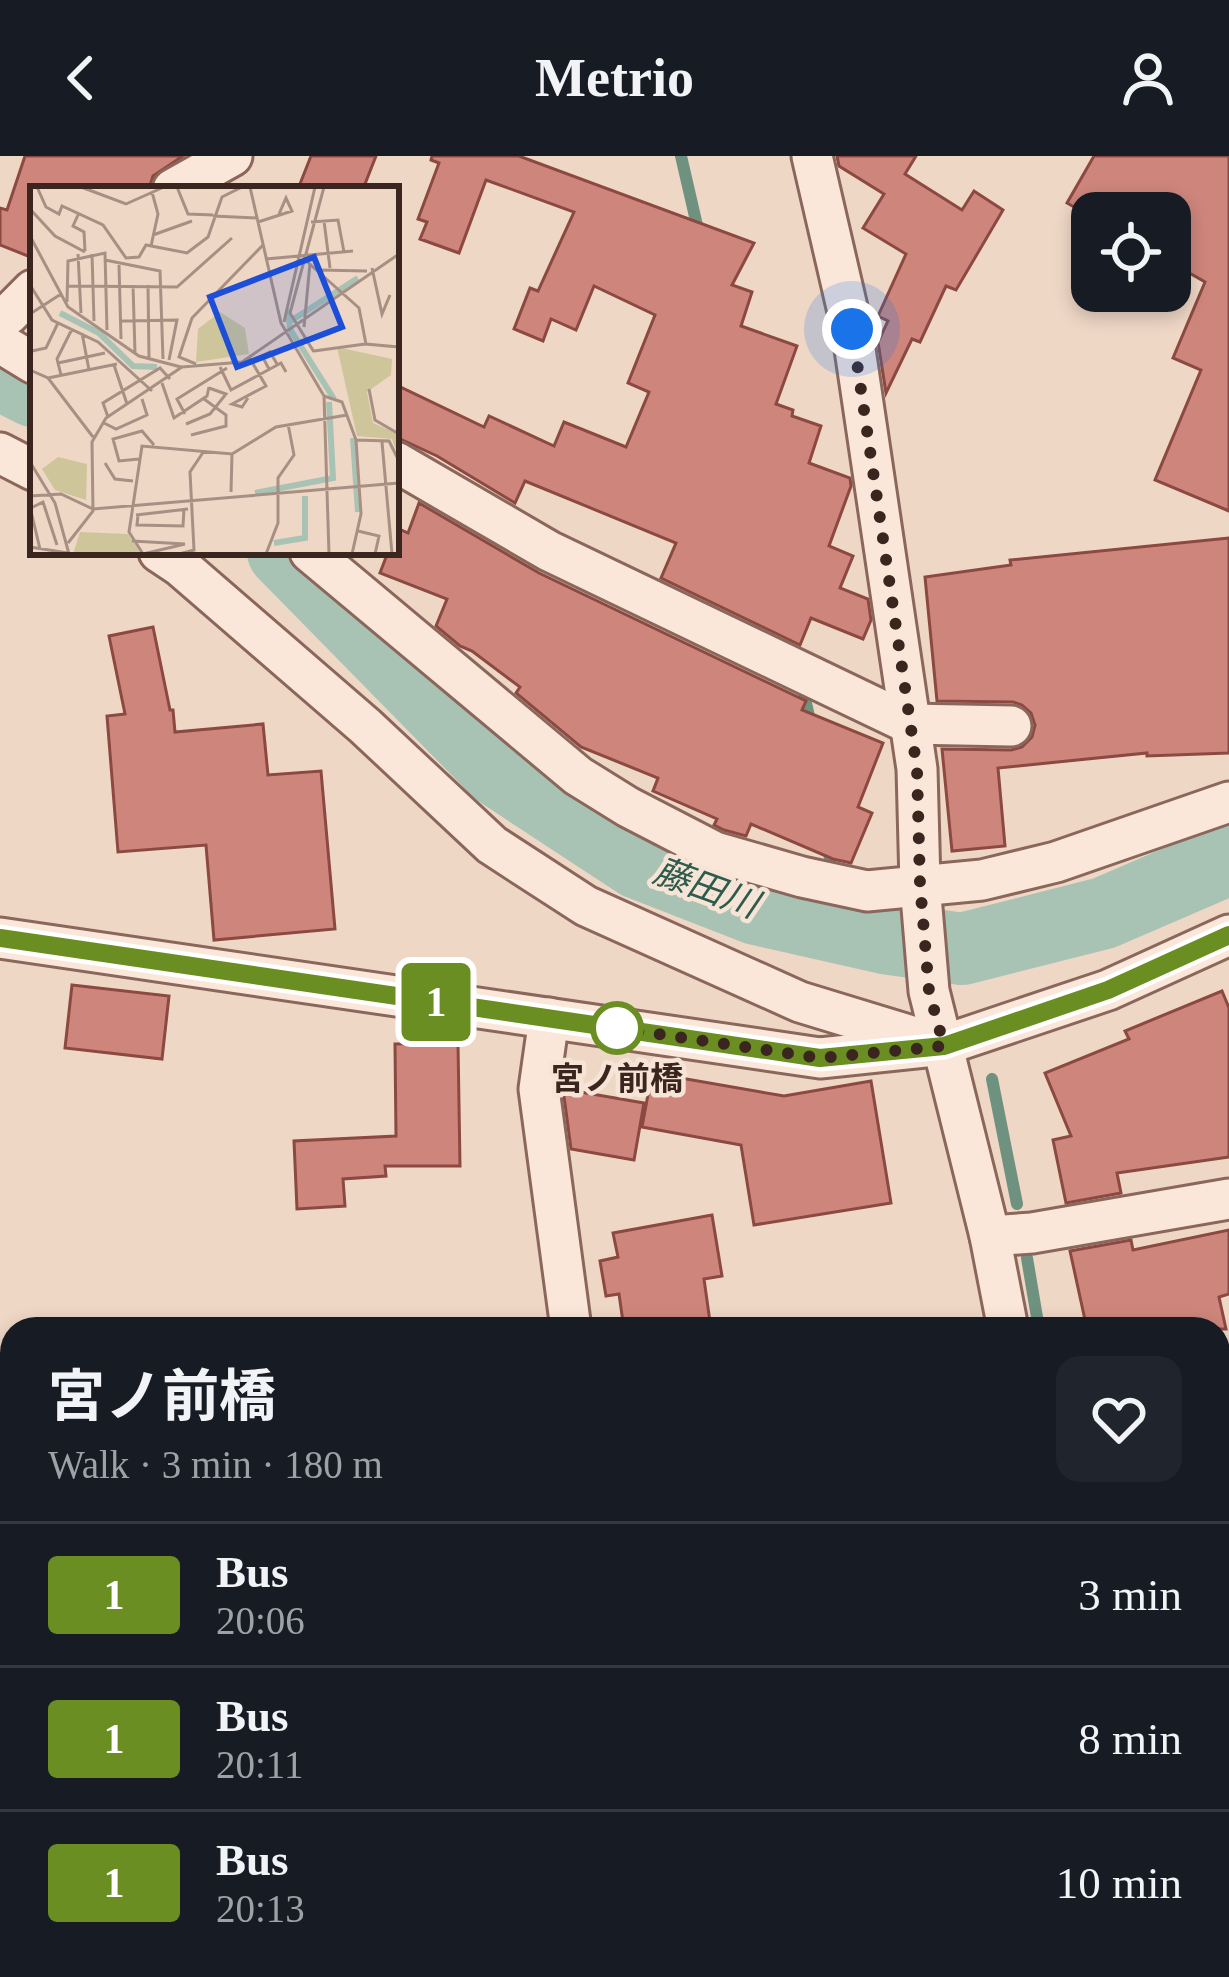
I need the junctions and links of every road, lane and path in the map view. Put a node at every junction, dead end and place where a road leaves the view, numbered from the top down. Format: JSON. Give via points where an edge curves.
{"nodes":[{"id":1,"x":812,"y":156,"type":"edge"},
{"id":2,"x":229,"y":157,"type":"edge"},
{"id":3,"x":178,"y":186,"type":"edge"},
{"id":4,"x":30,"y":293,"type":"edge"},
{"id":5,"x":0,"y":317,"type":"edge"},
{"id":6,"x":0,"y":344,"type":"edge"},
{"id":7,"x":30,"y":361,"type":"edge"},
{"id":8,"x":0,"y":453,"type":"edge"},
{"id":9,"x":399,"y":464,"type":"edge"},
{"id":10,"x":30,"y":468,"type":"edge"},
{"id":11,"x":163,"y":555,"type":"edge"},
{"id":12,"x":314,"y":555,"type":"edge"},
{"id":13,"x":910,"y":724,"type":"junction"},
{"id":14,"x":1011,"y":726,"type":"dead end"},
{"id":15,"x":1229,"y":802,"type":"edge"},
{"id":16,"x":920,"y":889,"type":"junction"},
{"id":17,"x":1229,"y":935,"type":"edge"},
{"id":18,"x":0,"y":938,"type":"edge"},
{"id":19,"x":549,"y":1018,"type":"junction"},
{"id":20,"x":944,"y":1046,"type":"junction"},
{"id":21,"x":1229,"y":1199,"type":"edge"},
{"id":22,"x":990,"y":1236,"type":"junction"},
{"id":23,"x":569,"y":1317,"type":"edge"},
{"id":24,"x":1006,"y":1317,"type":"edge"}],
"edges":[{"from":1,"to":13,"type":"street","via":[[852,329]]},
{"from":2,"to":3,"type":"street"},
{"from":4,"to":5,"type":"street"},
{"from":6,"to":7,"type":"street"},
{"from":8,"to":10,"type":"street"},
{"from":9,"to":13,"type":"street","via":[[549,551]]},
{"from":11,"to":20,"type":"street","via":[[492,845],[586,906],[800,1002]]},
{"from":12,"to":16,"type":"street","via":[[578,776],[628,807],[715,852],[802,877],[867,891]]},
{"from":13,"to":14,"type":"street"},
{"from":13,"to":16,"type":"street"},
{"from":15,"to":16,"type":"street","via":[[1056,862]]},
{"from":16,"to":20,"type":"street","via":[[929,991]]},
{"from":17,"to":20,"type":"street","via":[[1108,990]]},
{"from":18,"to":19,"type":"street"},
{"from":19,"to":20,"type":"street","via":[[820,1058]]},
{"from":19,"to":23,"type":"street","via":[[539,1089]]},
{"from":20,"to":22,"type":"street"},
{"from":21,"to":22,"type":"street"},
{"from":22,"to":24,"type":"street"}]}
